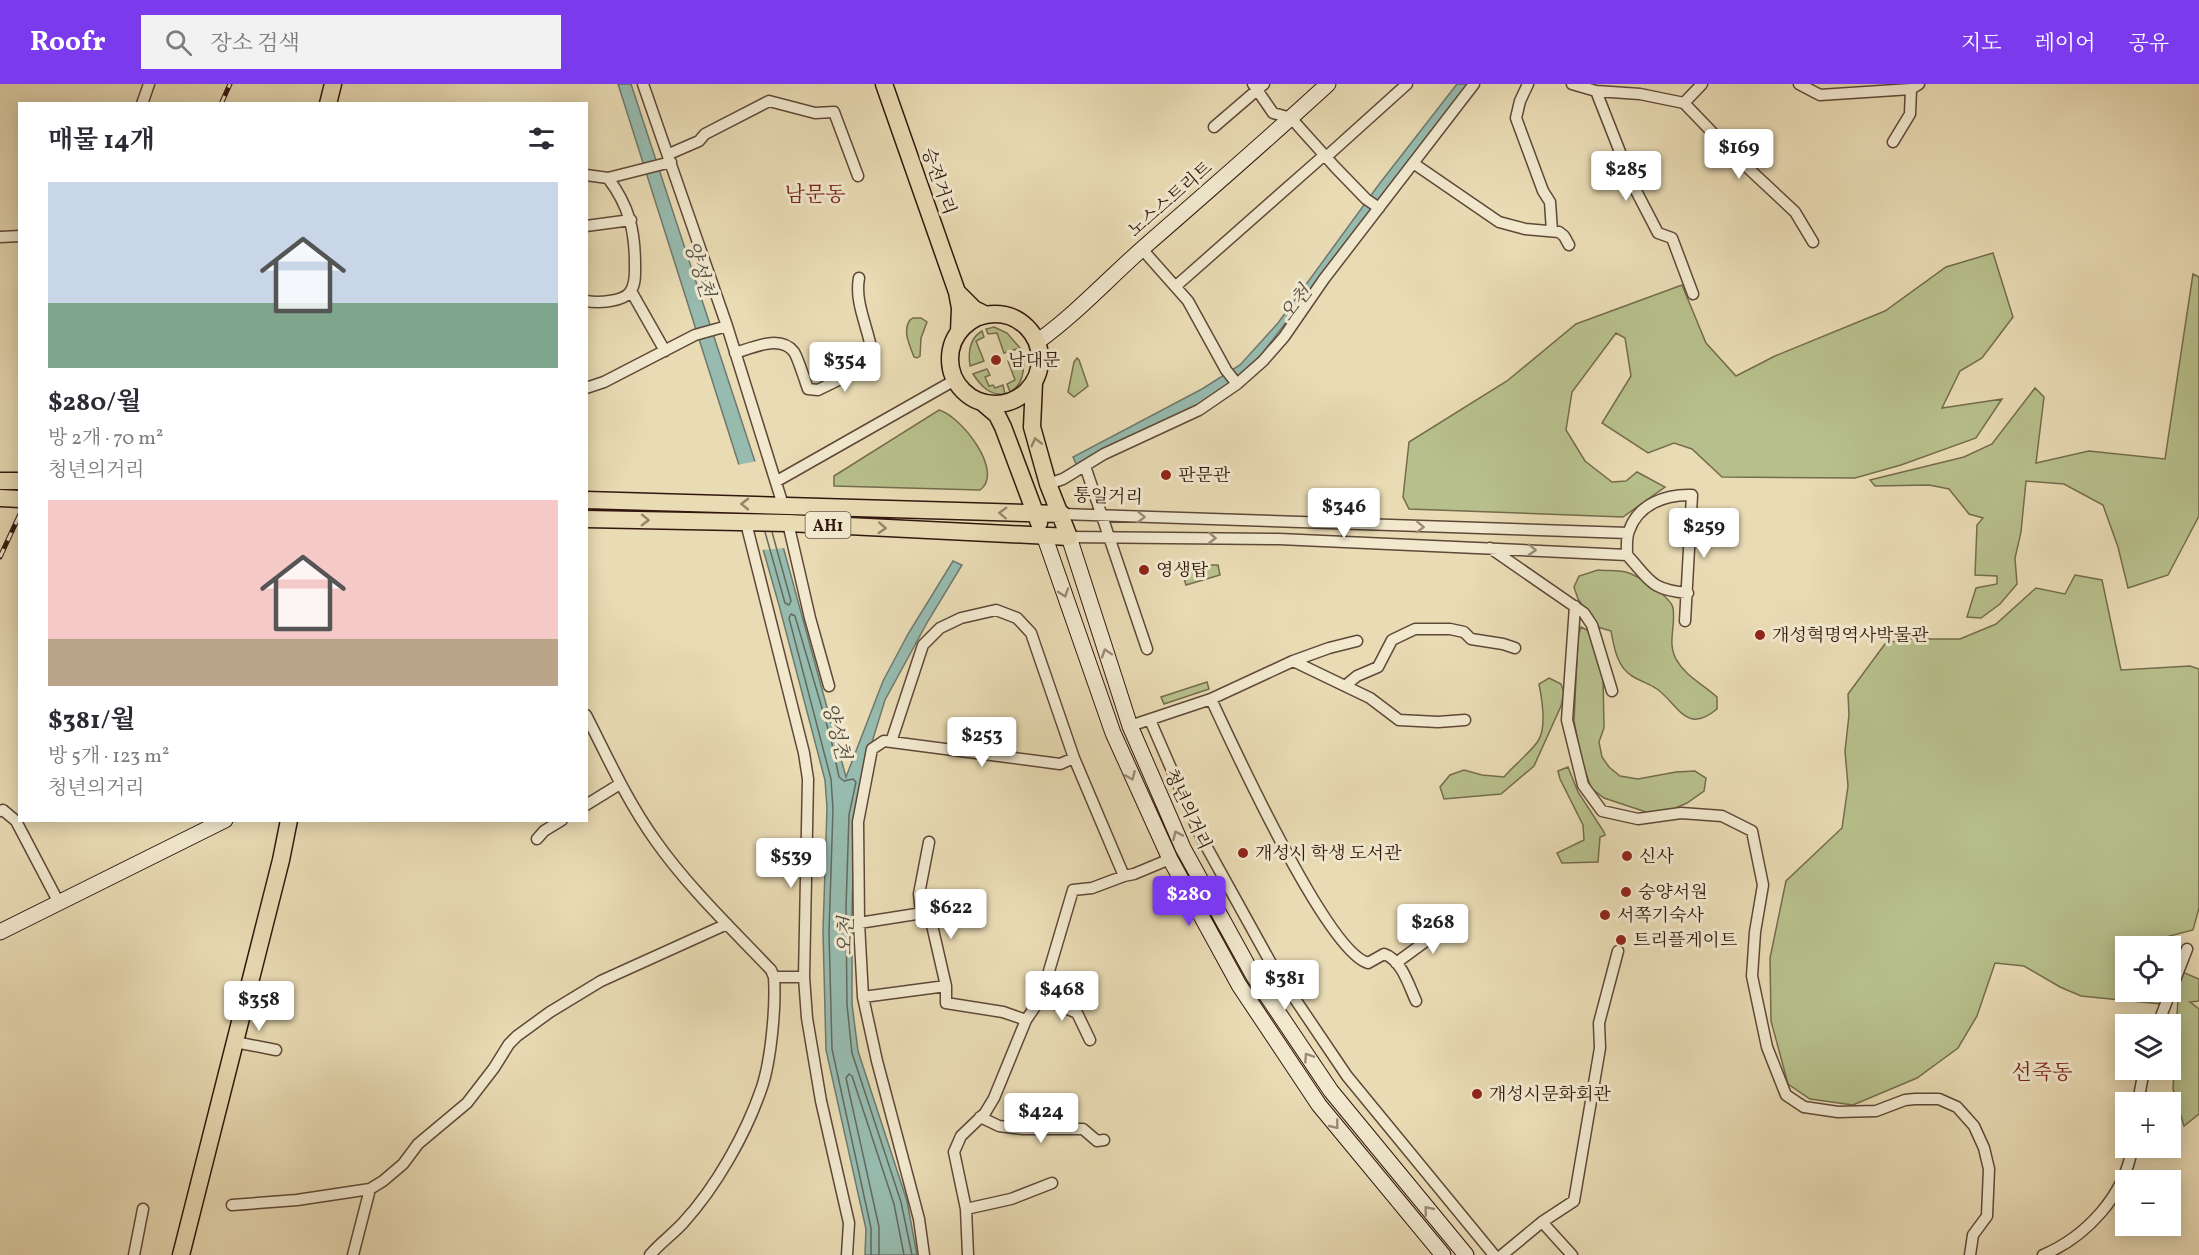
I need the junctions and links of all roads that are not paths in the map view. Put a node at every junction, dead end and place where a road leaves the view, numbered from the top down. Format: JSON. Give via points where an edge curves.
{"nodes":[{"id":1,"x":149,"y":84,"type":"edge"},
{"id":2,"x":333,"y":84,"type":"edge"},
{"id":3,"x":643,"y":84,"type":"edge"},
{"id":4,"x":884,"y":84,"type":"edge"},
{"id":5,"x":1328,"y":84,"type":"edge"},
{"id":6,"x":1407,"y":84,"type":"edge"},
{"id":7,"x":1474,"y":84,"type":"edge"},
{"id":8,"x":1528,"y":84,"type":"edge"},
{"id":9,"x":1702,"y":84,"type":"edge"},
{"id":10,"x":1799,"y":84,"type":"edge"},
{"id":11,"x":1579,"y":85,"type":"edge"},
{"id":12,"x":1258,"y":86,"type":"edge"},
{"id":13,"x":1915,"y":86,"type":"edge"},
{"id":14,"x":1596,"y":91,"type":"junction"},
{"id":15,"x":143,"y":102,"type":"edge"},
{"id":16,"x":328,"y":102,"type":"edge"},
{"id":17,"x":1684,"y":103,"type":"junction"},
{"id":18,"x":1291,"y":118,"type":"junction"},
{"id":19,"x":1214,"y":127,"type":"dead end"},
{"id":20,"x":1893,"y":142,"type":"dead end"},
{"id":21,"x":1326,"y":157,"type":"junction"},
{"id":22,"x":669,"y":160,"type":"junction"},
{"id":23,"x":1413,"y":163,"type":"junction"},
{"id":24,"x":588,"y":175,"type":"edge"},
{"id":25,"x":858,"y":176,"type":"dead end"},
{"id":26,"x":608,"y":178,"type":"junction"},
{"id":27,"x":1377,"y":207,"type":"junction"},
{"id":28,"x":631,"y":220,"type":"junction"},
{"id":29,"x":588,"y":226,"type":"edge"},
{"id":30,"x":1552,"y":231,"type":"junction"},
{"id":31,"x":18,"y":236,"type":"edge"},
{"id":32,"x":0,"y":237,"type":"edge"},
{"id":33,"x":1814,"y":242,"type":"dead end"},
{"id":34,"x":1569,"y":245,"type":"dead end"},
{"id":35,"x":1142,"y":249,"type":"junction"},
{"id":36,"x":859,"y":278,"type":"dead end"},
{"id":37,"x":1176,"y":286,"type":"junction"},
{"id":38,"x":631,"y":291,"type":"junction"},
{"id":39,"x":957,"y":292,"type":"junction"},
{"id":40,"x":1693,"y":294,"type":"dead end"},
{"id":41,"x":588,"y":300,"type":"edge"},
{"id":42,"x":986,"y":315,"type":"junction"},
{"id":43,"x":722,"y":327,"type":"junction"},
{"id":44,"x":959,"y":332,"type":"junction"},
{"id":45,"x":1037,"y":342,"type":"junction"},
{"id":46,"x":665,"y":351,"type":"junction"},
{"id":47,"x":735,"y":353,"type":"junction"},
{"id":48,"x":955,"y":380,"type":"junction"},
{"id":49,"x":1034,"y":383,"type":"junction"},
{"id":50,"x":1236,"y":383,"type":"junction"},
{"id":51,"x":588,"y":387,"type":"edge"},
{"id":52,"x":983,"y":403,"type":"junction"},
{"id":53,"x":1085,"y":466,"type":"junction"},
{"id":54,"x":0,"y":481,"type":"edge"},
{"id":55,"x":777,"y":481,"type":"junction"},
{"id":56,"x":18,"y":482,"type":"edge"},
{"id":57,"x":1048,"y":484,"type":"junction"},
{"id":58,"x":0,"y":498,"type":"edge"},
{"id":59,"x":18,"y":499,"type":"edge"},
{"id":60,"x":588,"y":500,"type":"edge"},
{"id":61,"x":783,"y":505,"type":"junction"},
{"id":62,"x":1036,"y":514,"type":"junction"},
{"id":63,"x":1062,"y":514,"type":"junction"},
{"id":64,"x":1102,"y":515,"type":"junction"},
{"id":65,"x":588,"y":519,"type":"edge"},
{"id":66,"x":746,"y":523,"type":"junction"},
{"id":67,"x":788,"y":523,"type":"junction"},
{"id":68,"x":1628,"y":533,"type":"junction"},
{"id":69,"x":1069,"y":537,"type":"junction"},
{"id":70,"x":1109,"y":537,"type":"junction"},
{"id":71,"x":1045,"y":538,"type":"junction"},
{"id":72,"x":1490,"y":547,"type":"junction"},
{"id":73,"x":1627,"y":555,"type":"junction"},
{"id":74,"x":1688,"y":593,"type":"junction"},
{"id":75,"x":1575,"y":606,"type":"junction"},
{"id":76,"x":1686,"y":621,"type":"dead end"},
{"id":77,"x":1357,"y":641,"type":"dead end"},
{"id":78,"x":1515,"y":648,"type":"dead end"},
{"id":79,"x":1147,"y":649,"type":"dead end"},
{"id":80,"x":1293,"y":661,"type":"junction"},
{"id":81,"x":829,"y":686,"type":"dead end"},
{"id":82,"x":1345,"y":686,"type":"junction"},
{"id":83,"x":1612,"y":691,"type":"dead end"},
{"id":84,"x":1211,"y":699,"type":"junction"},
{"id":85,"x":588,"y":719,"type":"edge"},
{"id":86,"x":1150,"y":720,"type":"junction"},
{"id":87,"x":1465,"y":720,"type":"dead end"},
{"id":88,"x":1130,"y":726,"type":"junction"},
{"id":89,"x":891,"y":742,"type":"junction"},
{"id":90,"x":1074,"y":758,"type":"junction"},
{"id":91,"x":620,"y":784,"type":"junction"},
{"id":92,"x":588,"y":804,"type":"edge"},
{"id":93,"x":0,"y":811,"type":"edge"},
{"id":94,"x":221,"y":822,"type":"edge"},
{"id":95,"x":289,"y":822,"type":"edge"},
{"id":96,"x":559,"y":822,"type":"edge"},
{"id":97,"x":537,"y":839,"type":"dead end"},
{"id":98,"x":929,"y":842,"type":"dead end"},
{"id":99,"x":1170,"y":859,"type":"junction"},
{"id":100,"x":1124,"y":876,"type":"junction"},
{"id":101,"x":59,"y":903,"type":"junction"},
{"id":102,"x":921,"y":913,"type":"junction"},
{"id":103,"x":859,"y":922,"type":"junction"},
{"id":104,"x":1452,"y":922,"type":"dead end"},
{"id":105,"x":728,"y":924,"type":"junction"},
{"id":106,"x":0,"y":932,"type":"edge"},
{"id":107,"x":2187,"y":949,"type":"dead end"},
{"id":108,"x":1618,"y":951,"type":"dead end"},
{"id":109,"x":1396,"y":963,"type":"junction"},
{"id":110,"x":774,"y":977,"type":"junction"},
{"id":111,"x":804,"y":977,"type":"junction"},
{"id":112,"x":946,"y":986,"type":"junction"},
{"id":113,"x":863,"y":997,"type":"junction"},
{"id":114,"x":1041,"y":998,"type":"junction"},
{"id":115,"x":1416,"y":1001,"type":"dead end"},
{"id":116,"x":2162,"y":1014,"type":"edge"},
{"id":117,"x":1026,"y":1020,"type":"junction"},
{"id":118,"x":1090,"y":1040,"type":"dead end"},
{"id":119,"x":235,"y":1041,"type":"junction"},
{"id":120,"x":276,"y":1050,"type":"dead end"},
{"id":121,"x":980,"y":1117,"type":"junction"},
{"id":122,"x":1104,"y":1140,"type":"dead end"},
{"id":123,"x":2130,"y":1158,"type":"edge"},
{"id":124,"x":1052,"y":1183,"type":"dead end"},
{"id":125,"x":370,"y":1189,"type":"junction"},
{"id":126,"x":232,"y":1205,"type":"dead end"},
{"id":127,"x":143,"y":1209,"type":"dead end"},
{"id":128,"x":966,"y":1209,"type":"junction"},
{"id":129,"x":1542,"y":1222,"type":"junction"},
{"id":130,"x":134,"y":1255,"type":"edge"},
{"id":131,"x":181,"y":1255,"type":"edge"},
{"id":132,"x":353,"y":1255,"type":"edge"},
{"id":133,"x":650,"y":1255,"type":"edge"},
{"id":134,"x":847,"y":1255,"type":"edge"},
{"id":135,"x":924,"y":1255,"type":"edge"},
{"id":136,"x":968,"y":1255,"type":"edge"},
{"id":137,"x":1443,"y":1255,"type":"edge"},
{"id":138,"x":1466,"y":1255,"type":"edge"},
{"id":139,"x":1494,"y":1255,"type":"edge"},
{"id":140,"x":1502,"y":1255,"type":"edge"},
{"id":141,"x":1572,"y":1255,"type":"edge"},
{"id":142,"x":1970,"y":1255,"type":"edge"},
{"id":143,"x":2043,"y":1255,"type":"edge"}],
"edges":[{"from":1,"to":15,"type":"street"},
{"from":2,"to":16,"type":"main road"},
{"from":3,"to":22,"type":"street"},
{"from":4,"to":39,"type":"main road","name":"승전거리"},
{"from":5,"to":18,"type":"main road","name":"노스스트리트"},
{"from":6,"to":21,"type":"street"},
{"from":7,"to":23,"type":"street"},
{"from":8,"to":30,"type":"street","via":[[1516,118],[1550,202]]},
{"from":9,"to":17,"type":"street"},
{"from":10,"to":13,"type":"street","via":[[1820,95]]},
{"from":11,"to":14,"type":"street"},
{"from":12,"to":18,"type":"street","via":[[1273,113]]},
{"from":12,"to":19,"type":"street"},
{"from":13,"to":20,"type":"street","via":[[1910,114]]},
{"from":14,"to":17,"type":"street"},
{"from":14,"to":40,"type":"street","via":[[1633,185],[1658,233],[1672,238]]},
{"from":17,"to":33,"type":"street","via":[[1795,212]]},
{"from":18,"to":21,"type":"street"},
{"from":18,"to":35,"type":"main road","name":"노스스트리트"},
{"from":21,"to":27,"type":"street"},
{"from":21,"to":37,"type":"street"},
{"from":22,"to":25,"type":"street","via":[[705,134],[769,101],[815,113],[834,112]]},
{"from":22,"to":26,"type":"street","via":[[643,171]]},
{"from":22,"to":43,"type":"street"},
{"from":23,"to":27,"type":"street"},
{"from":23,"to":30,"type":"street","via":[[1499,222],[1525,230]]},
{"from":24,"to":26,"type":"street"},
{"from":26,"to":28,"type":"street"},
{"from":27,"to":50,"type":"street","via":[[1284,337]]},
{"from":28,"to":29,"type":"street"},
{"from":28,"to":38,"type":"street","via":[[635,267]]},
{"from":30,"to":34,"type":"street","via":[[1564,236]]},
{"from":31,"to":32,"type":"street"},
{"from":35,"to":37,"type":"street"},
{"from":35,"to":45,"type":"main road","name":"노스스트리트"},
{"from":36,"to":47,"type":"street","via":[[857,291],[873,358],[867,366],[819,390],[808,389],[794,352],[782,345],[768,342]]},
{"from":37,"to":50,"type":"street"},
{"from":38,"to":41,"type":"street","via":[[624,297]]},
{"from":38,"to":46,"type":"street"},
{"from":39,"to":42,"type":"main road"},
{"from":39,"to":44,"type":"main road"},
{"from":42,"to":44,"type":"main road","via":[[966,324]]},
{"from":42,"to":45,"type":"main road","via":[[999,314],[1016,320],[1031,331]]},
{"from":43,"to":46,"type":"street","via":[[695,335]]},
{"from":43,"to":47,"type":"street"},
{"from":44,"to":48,"type":"main road","via":[[950,355]]},
{"from":45,"to":49,"type":"main road","via":[[1040,363]]},
{"from":46,"to":51,"type":"street"},
{"from":47,"to":55,"type":"street"},
{"from":48,"to":52,"type":"main road","via":[[962,390]]},
{"from":48,"to":55,"type":"street"},
{"from":49,"to":52,"type":"main road","via":[[1006,404]]},
{"from":57,"to":49,"type":"main road","name":"청년의거리","one_way":true,"via":[[1032,427]]},
{"from":50,"to":53,"type":"street","via":[[1199,410]]},
{"from":52,"to":62,"type":"main road","name":"청년의거리","via":[[1003,427]]},
{"from":53,"to":57,"type":"street"},
{"from":53,"to":64,"type":"street"},
{"from":54,"to":56,"type":"main road"},
{"from":55,"to":61,"type":"street"},
{"from":57,"to":63,"type":"main road","name":"청년의거리"},
{"from":58,"to":59,"type":"main road"},
{"from":61,"to":60,"type":"main road","name":"통일거리","number":"AH1","one_way":true},
{"from":62,"to":61,"type":"main road","name":"통일거리","number":"AH1","one_way":true},
{"from":62,"to":63,"type":"main road","name":"통일거리","number":"AH1"},
{"from":62,"to":71,"type":"main road","name":"청년의거리"},
{"from":63,"to":64,"type":"street","name":"통일거리"},
{"from":63,"to":69,"type":"main road","name":"청년의거리"},
{"from":64,"to":68,"type":"street","name":"통일거리","one_way":true},
{"from":64,"to":70,"type":"street"},
{"from":65,"to":66,"type":"main road","number":"AH1","one_way":true},
{"from":66,"to":67,"type":"main road","number":"AH1"},
{"from":66,"to":111,"type":"street","via":[[808,779]]},
{"from":67,"to":71,"type":"main road","number":"AH1","one_way":true},
{"from":67,"to":81,"type":"street"},
{"from":68,"to":73,"type":"street"},
{"from":68,"to":74,"type":"street","via":[[1633,521],[1654,501],[1677,494],[1692,495]]},
{"from":69,"to":70,"type":"street"},
{"from":69,"to":71,"type":"main road","number":"AH1"},
{"from":88,"to":69,"type":"main road","name":"청년의거리","one_way":true},
{"from":70,"to":72,"type":"street","one_way":true},
{"from":70,"to":79,"type":"street"},
{"from":71,"to":99,"type":"main road","name":"청년의거리","one_way":true,"via":[[1113,733]]},
{"from":72,"to":73,"type":"street","one_way":true},
{"from":72,"to":75,"type":"street"},
{"from":73,"to":74,"type":"street","via":[[1649,581],[1663,589]]},
{"from":74,"to":76,"type":"street"},
{"from":75,"to":83,"type":"street","via":[[1592,625]]},
{"from":75,"to":142,"type":"street","via":[[1567,720],[1582,785],[1602,811],[1638,819],[1681,813],[1722,816],[1752,831],[1763,885],[1752,976],[1767,1047],[1786,1095],[1804,1107],[1838,1112],[1876,1111],[1915,1099],[1939,1099],[1957,1107],[1974,1126],[1989,1169],[1987,1216],[1973,1235]]},
{"from":77,"to":80,"type":"street"},
{"from":78,"to":82,"type":"street","via":[[1471,639],[1464,632],[1450,629],[1415,629],[1392,640],[1378,667]]},
{"from":80,"to":82,"type":"street"},
{"from":80,"to":84,"type":"street"},
{"from":82,"to":87,"type":"street","via":[[1370,698],[1399,720]]},
{"from":84,"to":86,"type":"street"},
{"from":84,"to":109,"type":"street","via":[[1285,851],[1340,938],[1363,962],[1384,954]]},
{"from":85,"to":91,"type":"street"},
{"from":86,"to":88,"type":"street"},
{"from":86,"to":139,"type":"street","via":[[1200,835],[1272,965],[1347,1076]]},
{"from":138,"to":88,"type":"main road","name":"청년의거리","one_way":true,"via":[[1331,1091],[1253,975],[1183,848]]},
{"from":89,"to":90,"type":"street","via":[[1060,764]]},
{"from":89,"to":90,"type":"street","via":[[923,645],[940,628],[961,618],[996,610],[1017,618],[1031,633]]},
{"from":89,"to":103,"type":"street","via":[[884,741],[872,749],[858,822]]},
{"from":90,"to":100,"type":"street"},
{"from":91,"to":92,"type":"street"},
{"from":91,"to":105,"type":"street","via":[[655,840]]},
{"from":93,"to":101,"type":"street","via":[[16,821]]},
{"from":94,"to":101,"type":"main road"},
{"from":95,"to":119,"type":"main road"},
{"from":96,"to":97,"type":"street"},
{"from":98,"to":102,"type":"street","via":[[919,894]]},
{"from":99,"to":100,"type":"street"},
{"from":99,"to":137,"type":"main road","name":"청년의거리","one_way":true,"via":[[1239,985],[1319,1106]]},
{"from":100,"to":114,"type":"street","via":[[1074,890]]},
{"from":101,"to":106,"type":"main road"},
{"from":102,"to":103,"type":"street"},
{"from":102,"to":112,"type":"street","via":[[929,912]]},
{"from":103,"to":113,"type":"street"},
{"from":104,"to":109,"type":"street"},
{"from":105,"to":110,"type":"street"},
{"from":105,"to":125,"type":"street","via":[[601,981],[517,1036],[467,1104]]},
{"from":107,"to":116,"type":"street"},
{"from":108,"to":129,"type":"street","via":[[1599,1023],[1600,1048],[1574,1201]]},
{"from":109,"to":115,"type":"street"},
{"from":110,"to":111,"type":"street"},
{"from":110,"to":133,"type":"street","via":[[763,1085],[750,1116],[718,1178],[683,1224]]},
{"from":111,"to":134,"type":"street","via":[[821,1101],[849,1223]]},
{"from":112,"to":113,"type":"street"},
{"from":112,"to":117,"type":"street","via":[[946,1003],[1003,1012]]},
{"from":113,"to":135,"type":"street","via":[[919,1219]]},
{"from":114,"to":117,"type":"street"},
{"from":114,"to":118,"type":"street","via":[[1077,1013]]},
{"from":117,"to":121,"type":"street","via":[[994,1098]]},
{"from":119,"to":120,"type":"street"},
{"from":119,"to":131,"type":"main road"},
{"from":121,"to":122,"type":"street","via":[[999,1126],[1023,1129],[1083,1129],[1097,1141]]},
{"from":121,"to":128,"type":"street","via":[[961,1136],[954,1152]]},
{"from":123,"to":143,"type":"street","via":[[2126,1175],[2112,1198],[2081,1233]]},
{"from":124,"to":128,"type":"street","via":[[1011,1199]]},
{"from":125,"to":126,"type":"street"},
{"from":125,"to":132,"type":"street"},
{"from":127,"to":130,"type":"street"},
{"from":128,"to":136,"type":"street"},
{"from":129,"to":140,"type":"street"},
{"from":129,"to":141,"type":"street"}]}
